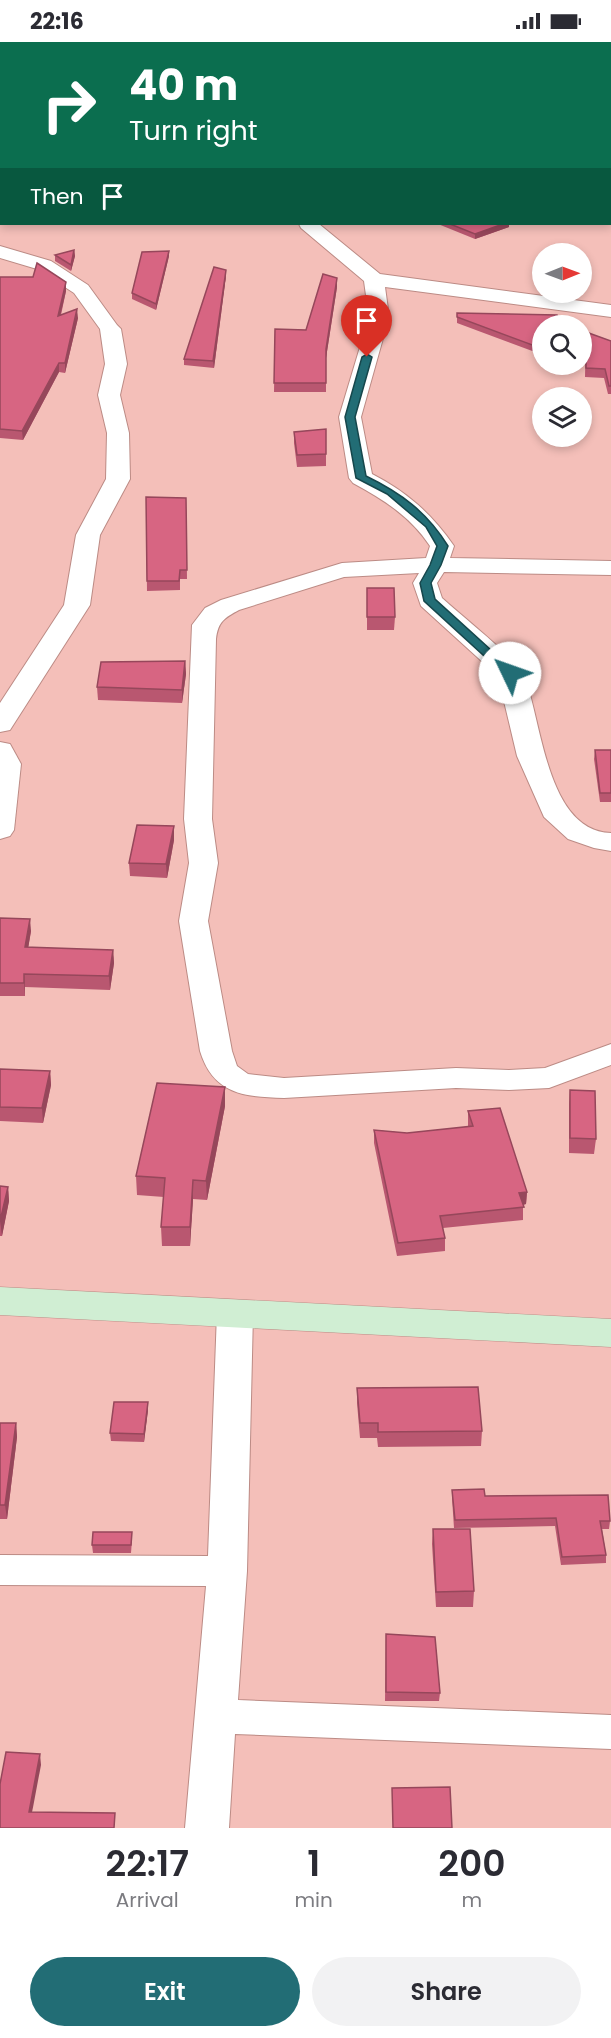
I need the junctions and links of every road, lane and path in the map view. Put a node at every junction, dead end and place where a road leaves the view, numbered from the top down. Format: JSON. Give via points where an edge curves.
{"nodes":[{"id":1,"x":309,"y":225,"type":"edge"},
{"id":2,"x":0,"y":252,"type":"edge"},
{"id":3,"x":44,"y":265,"type":"junction"},
{"id":4,"x":0,"y":275,"type":"edge"},
{"id":5,"x":374,"y":279,"type":"junction"},
{"id":6,"x":611,"y":311,"type":"edge"},
{"id":7,"x":436,"y":565,"type":"junction"},
{"id":8,"x":611,"y":568,"type":"edge"},
{"id":9,"x":0,"y":724,"type":"edge"},
{"id":10,"x":0,"y":750,"type":"edge"},
{"id":11,"x":0,"y":830,"type":"edge"},
{"id":12,"x":611,"y":842,"type":"edge"},
{"id":13,"x":611,"y":1054,"type":"edge"},
{"id":14,"x":0,"y":1301,"type":"edge"},
{"id":15,"x":235,"y":1313,"type":"junction"},
{"id":16,"x":611,"y":1333,"type":"edge"},
{"id":17,"x":0,"y":1570,"type":"edge"},
{"id":18,"x":227,"y":1571,"type":"junction"},
{"id":19,"x":217,"y":1716,"type":"junction"},
{"id":20,"x":611,"y":1732,"type":"edge"},
{"id":21,"x":207,"y":1828,"type":"edge"}],
"edges":[{"from":1,"to":5,"type":"street"},
{"from":2,"to":3,"type":"street"},
{"from":3,"to":4,"type":"street"},
{"from":3,"to":9,"type":"street","via":[[81,289],[110,329],[116,364],[109,395],[118,433],[118,479],[88,535],[77,605]]},
{"from":5,"to":6,"type":"street"},
{"from":5,"to":7,"type":"street","via":[[379,317],[350,417],[361,478],[390,492],[430,525],[442,546]]},
{"from":7,"to":8,"type":"street"},
{"from":7,"to":12,"type":"street","via":[[425,583],[430,601],[510,673],[531,756],[554,811],[578,833]]},
{"from":7,"to":13,"type":"street","via":[[342,570],[239,601],[214,613],[205,625],[198,819],[204,868],[193,927],[216,1051],[223,1070],[237,1082],[284,1088],[456,1078],[549,1078]]},
{"from":10,"to":11,"type":"street","via":[[7,764]]},
{"from":14,"to":15,"type":"street"},
{"from":15,"to":16,"type":"street"},
{"from":15,"to":18,"type":"street"},
{"from":17,"to":18,"type":"street"},
{"from":18,"to":19,"type":"street"},
{"from":19,"to":20,"type":"street"},
{"from":19,"to":21,"type":"street"}]}
